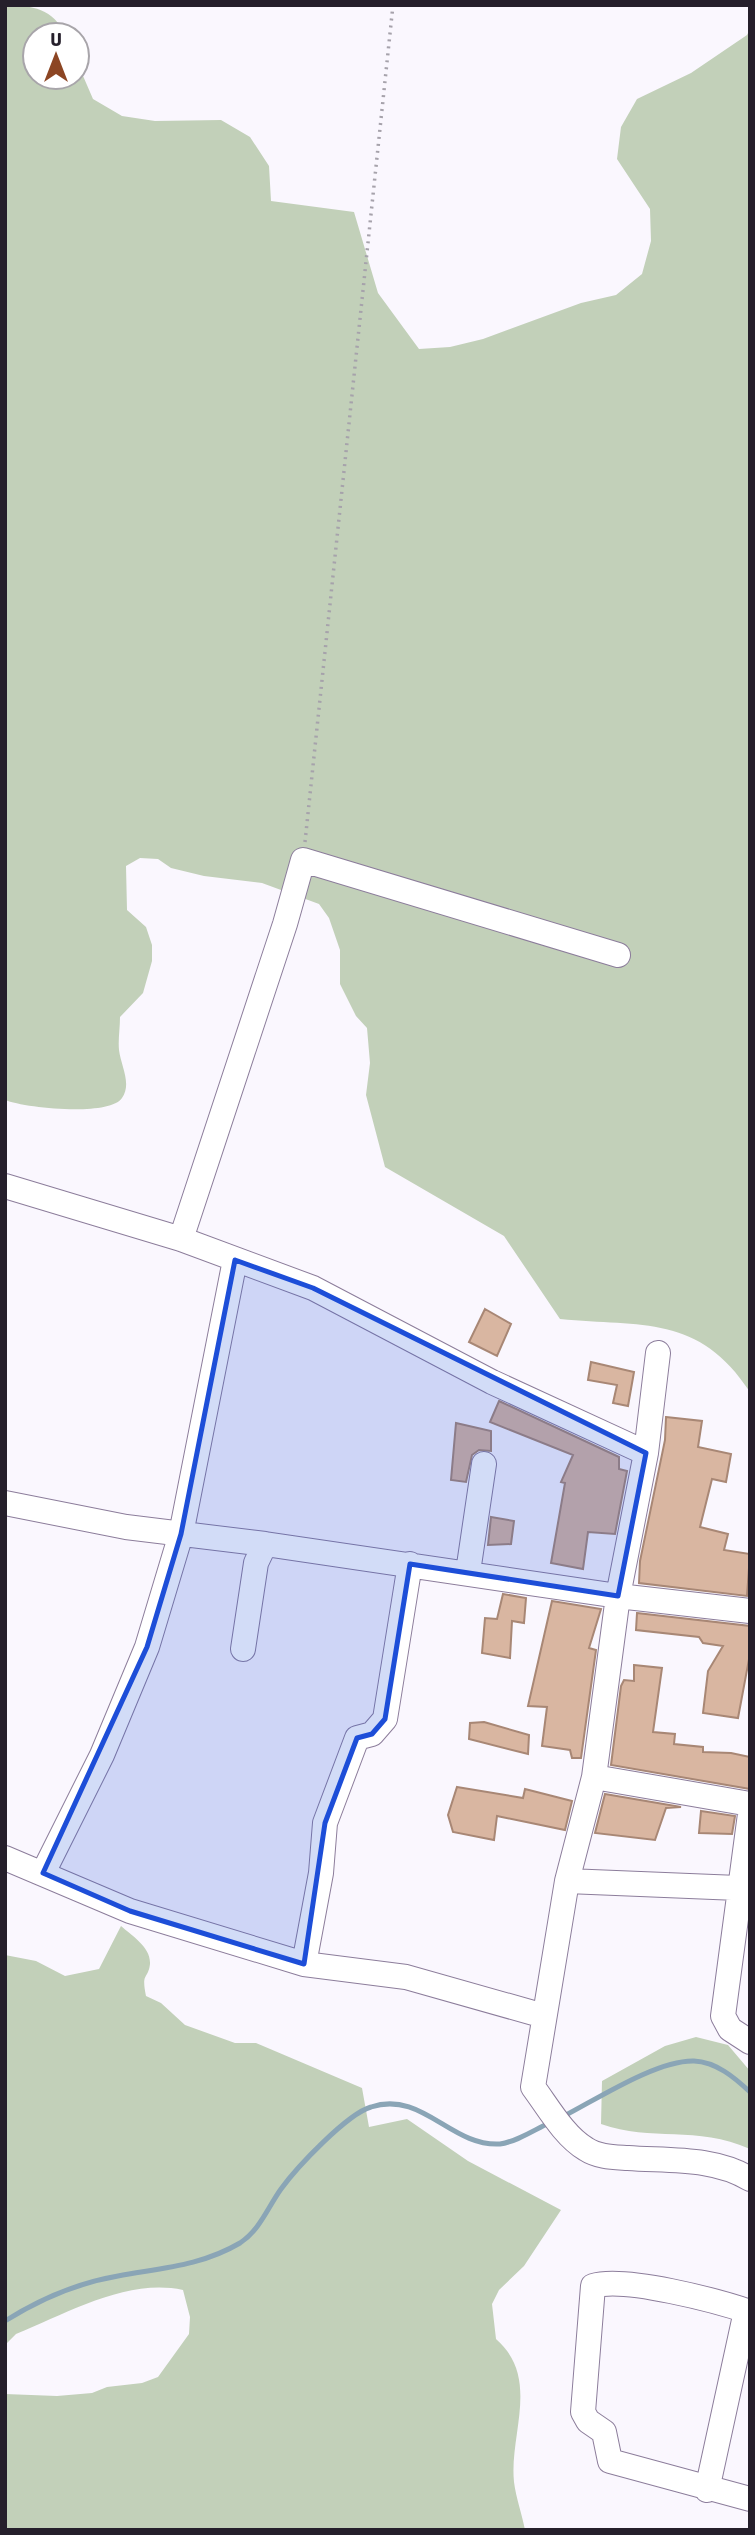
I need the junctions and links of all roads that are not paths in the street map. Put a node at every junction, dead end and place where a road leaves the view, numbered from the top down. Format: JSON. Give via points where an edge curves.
{"nodes":[{"id":1,"x":618,"y":955,"type":"dead end"},
{"id":2,"x":5,"y":1186,"type":"edge"},
{"id":3,"x":181,"y":1239,"type":"junction"},
{"id":4,"x":235,"y":1260,"type":"junction"},
{"id":5,"x":658,"y":1353,"type":"dead end"},
{"id":6,"x":646,"y":1452,"type":"junction"},
{"id":7,"x":484,"y":1464,"type":"dead end"},
{"id":8,"x":5,"y":1503,"type":"edge"},
{"id":9,"x":181,"y":1534,"type":"junction"},
{"id":10,"x":265,"y":1544,"type":"junction"},
{"id":11,"x":410,"y":1564,"type":"junction"},
{"id":12,"x":468,"y":1572,"type":"junction"},
{"id":13,"x":618,"y":1596,"type":"junction"},
{"id":14,"x":750,"y":1611,"type":"edge"},
{"id":15,"x":243,"y":1649,"type":"dead end"},
{"id":16,"x":594,"y":1777,"type":"junction"},
{"id":17,"x":750,"y":1804,"type":"edge"},
{"id":18,"x":750,"y":1814,"type":"edge"},
{"id":19,"x":5,"y":1858,"type":"edge"},
{"id":20,"x":43,"y":1873,"type":"junction"},
{"id":21,"x":567,"y":1881,"type":"junction"},
{"id":22,"x":738,"y":1888,"type":"junction"},
{"id":23,"x":304,"y":1964,"type":"junction"},
{"id":24,"x":544,"y":2016,"type":"junction"},
{"id":25,"x":750,"y":2042,"type":"edge"},
{"id":26,"x":750,"y":2179,"type":"edge"},
{"id":27,"x":748,"y":2311,"type":"edge"},
{"id":28,"x":707,"y":2490,"type":"junction"},
{"id":29,"x":750,"y":2500,"type":"edge"}],
"edges":[{"from":1,"to":3,"type":"street","via":[[303,860]]},
{"from":2,"to":3,"type":"street"},
{"from":3,"to":4,"type":"street"},
{"from":4,"to":6,"type":"street","via":[[313,1288],[492,1381]]},
{"from":4,"to":9,"type":"street"},
{"from":5,"to":6,"type":"street"},
{"from":6,"to":13,"type":"street"},
{"from":7,"to":12,"type":"street"},
{"from":8,"to":9,"type":"street"},
{"from":9,"to":10,"type":"street"},
{"from":9,"to":20,"type":"street","via":[[147,1647],[102,1755]]},
{"from":10,"to":11,"type":"street"},
{"from":10,"to":15,"type":"street","via":[[256,1563]]},
{"from":11,"to":12,"type":"street"},
{"from":11,"to":23,"type":"street","via":[[385,1718],[372,1734],[357,1738],[325,1823]]},
{"from":12,"to":13,"type":"street"},
{"from":13,"to":14,"type":"street"},
{"from":13,"to":16,"type":"street"},
{"from":16,"to":17,"type":"street"},
{"from":16,"to":21,"type":"street"},
{"from":18,"to":22,"type":"street"},
{"from":19,"to":20,"type":"street"},
{"from":20,"to":23,"type":"street","via":[[130,1910]]},
{"from":21,"to":22,"type":"street"},
{"from":21,"to":24,"type":"street"},
{"from":22,"to":25,"type":"street","via":[[723,2016],[730,2029]]},
{"from":23,"to":24,"type":"street","via":[[407,1977]]},
{"from":24,"to":26,"type":"street","via":[[533,2087],[586,2150],[607,2157],[712,2164]]},
{"from":27,"to":28,"type":"street"},
{"from":27,"to":28,"type":"street","via":[[700,2297],[642,2288],[598,2285],[591,2290],[583,2412],[604,2432],[607,2458]]},
{"from":28,"to":29,"type":"street"}]}
